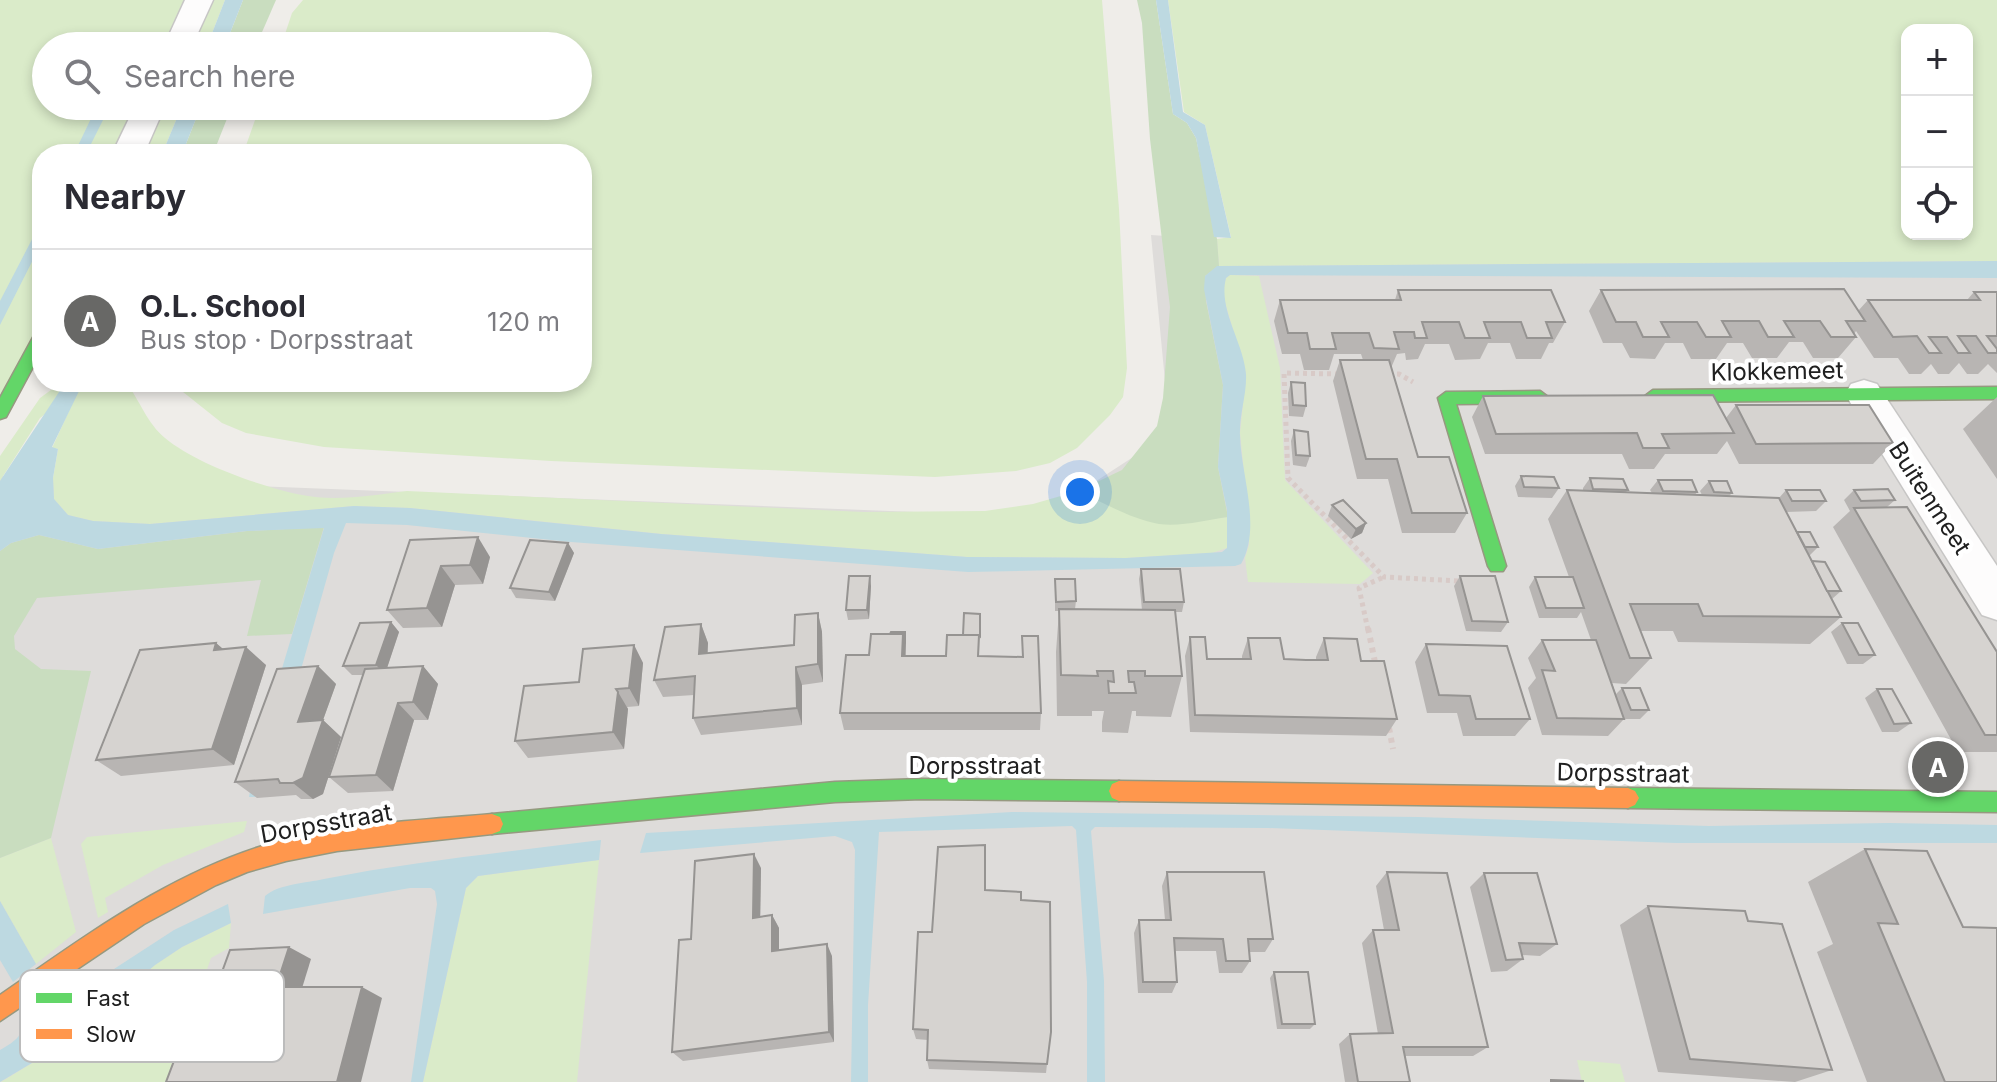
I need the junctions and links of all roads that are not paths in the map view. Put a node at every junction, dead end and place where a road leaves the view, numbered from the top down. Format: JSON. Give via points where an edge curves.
{"nodes":[{"id":1,"x":199,"y":0,"type":"edge"},
{"id":2,"x":184,"y":32,"type":"edge"},
{"id":3,"x":144,"y":120,"type":"edge"},
{"id":4,"x":133,"y":144,"type":"edge"},
{"id":5,"x":32,"y":354,"type":"edge"},
{"id":6,"x":1997,"y":393,"type":"edge"},
{"id":7,"x":1864,"y":394,"type":"junction"},
{"id":8,"x":1632,"y":396,"type":"edge"},
{"id":9,"x":1554,"y":397,"type":"edge"},
{"id":10,"x":0,"y":413,"type":"edge"},
{"id":11,"x":1497,"y":566,"type":"road end"},
{"id":12,"x":1997,"y":602,"type":"edge"},
{"id":13,"x":1997,"y":802,"type":"edge"},
{"id":14,"x":55,"y":970,"type":"edge"},
{"id":15,"x":20,"y":996,"type":"edge"},
{"id":16,"x":3,"y":1008,"type":"edge"}],
"edges":[{"from":1,"to":2,"type":"street"},
{"from":3,"to":4,"type":"street"},
{"from":5,"to":10,"type":"street"},
{"from":6,"to":7,"type":"street","name":"Klokkemeet"},
{"from":7,"to":8,"type":"street","name":"Klokkemeet"},
{"from":7,"to":12,"type":"street","name":"Buitenmeet"},
{"from":9,"to":11,"type":"street","via":[[1446,398]]},
{"from":13,"to":14,"type":"street","name":"Dorpsstraat","via":[[1005,788],[835,792],[351,839],[285,850],[189,885]]},
{"from":15,"to":16,"type":"street","name":"Dorpsstraat"}]}
